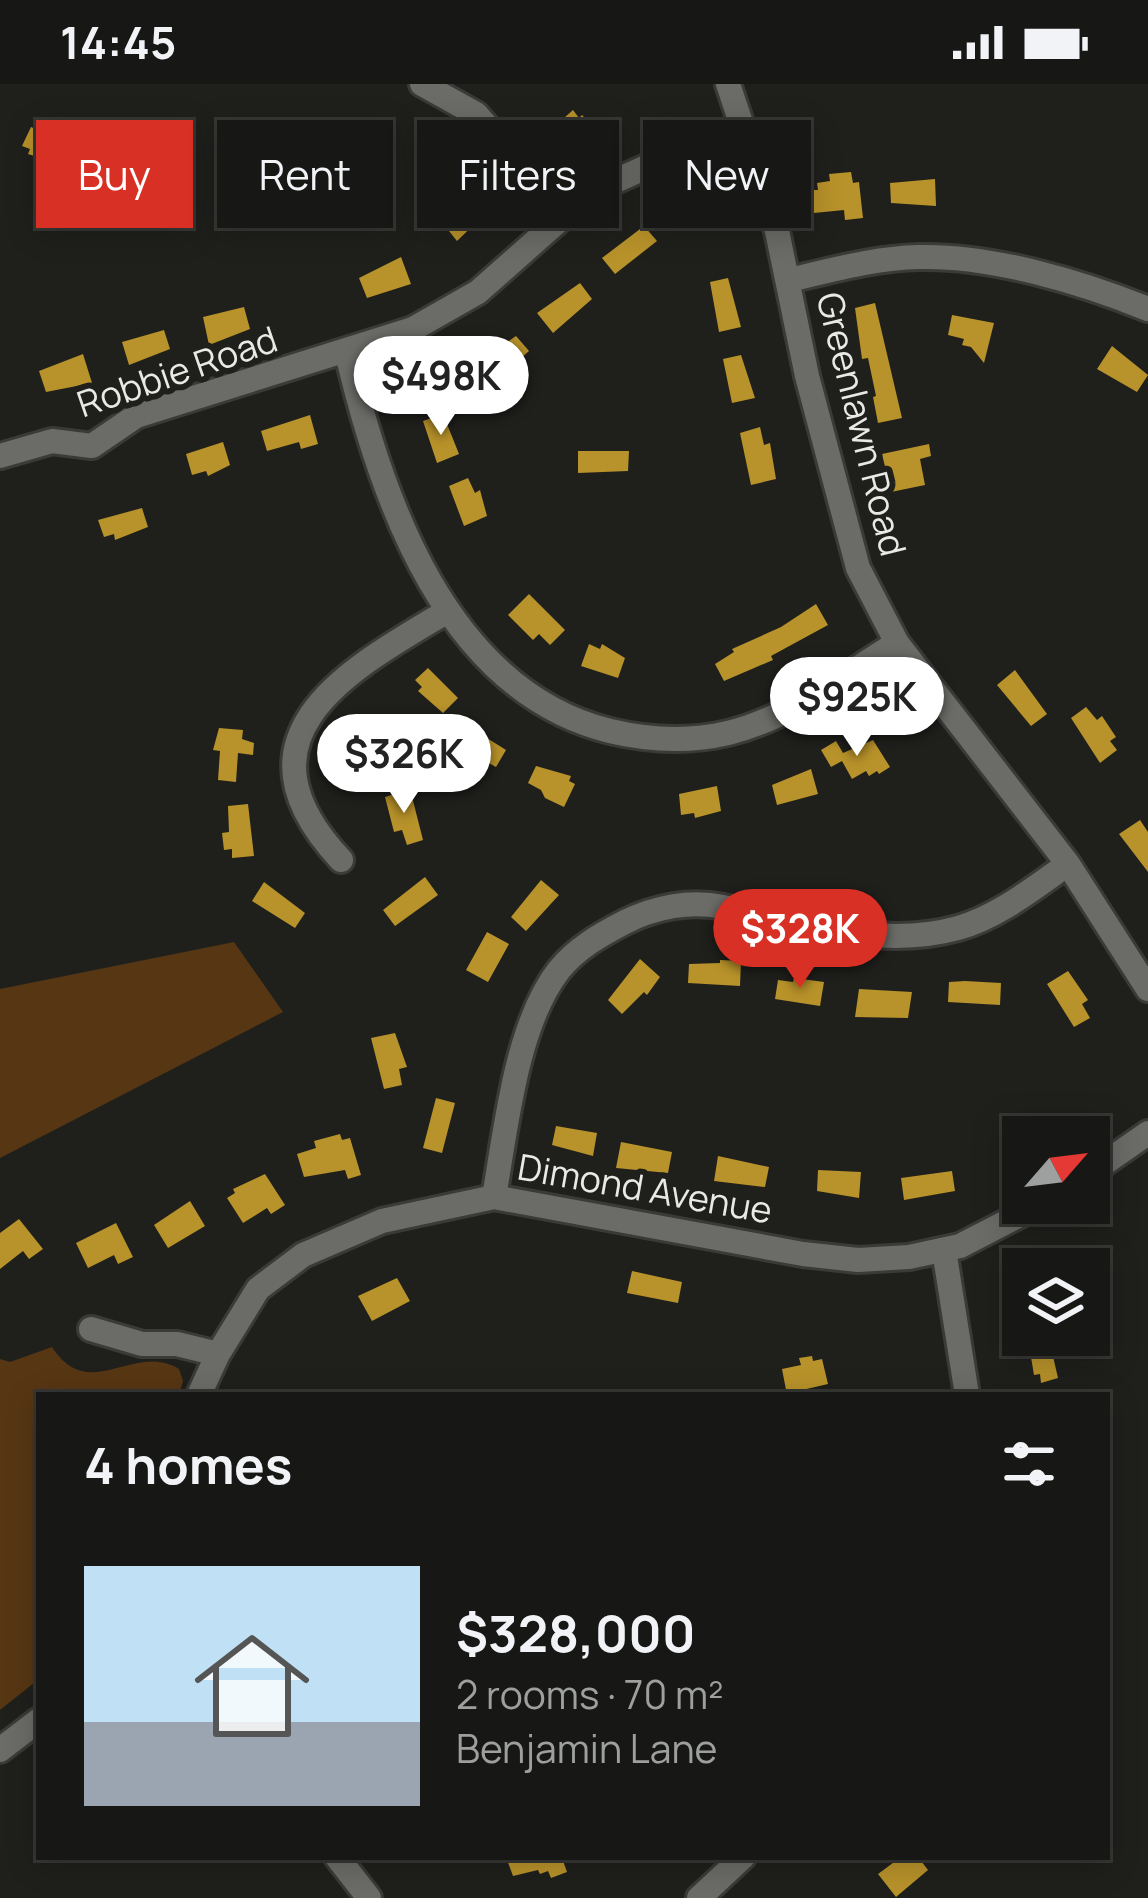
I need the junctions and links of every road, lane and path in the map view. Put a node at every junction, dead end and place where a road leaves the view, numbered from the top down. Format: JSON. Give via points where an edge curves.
{"nodes":[{"id":1,"x":422,"y":84,"type":"edge"},
{"id":2,"x":728,"y":84,"type":"edge"},
{"id":3,"x":481,"y":120,"type":"edge"},
{"id":4,"x":741,"y":120,"type":"edge"},
{"id":5,"x":548,"y":228,"type":"edge"},
{"id":6,"x":774,"y":228,"type":"edge"},
{"id":7,"x":789,"y":280,"type":"junction"},
{"id":8,"x":1148,"y":309,"type":"edge"},
{"id":9,"x":347,"y":353,"type":"junction"},
{"id":10,"x":0,"y":456,"type":"edge"},
{"id":11,"x":446,"y":612,"type":"junction"},
{"id":12,"x":897,"y":643,"type":"junction"},
{"id":13,"x":341,"y":860,"type":"dead end"},
{"id":14,"x":1068,"y":864,"type":"junction"},
{"id":15,"x":1148,"y":989,"type":"edge"},
{"id":16,"x":1148,"y":1133,"type":"edge"},
{"id":17,"x":1110,"y":1159,"type":"edge"},
{"id":18,"x":494,"y":1198,"type":"junction"},
{"id":19,"x":1002,"y":1224,"type":"edge"},
{"id":20,"x":944,"y":1250,"type":"junction"},
{"id":21,"x":91,"y":1329,"type":"dead end"},
{"id":22,"x":218,"y":1354,"type":"junction"},
{"id":23,"x":200,"y":1392,"type":"edge"},
{"id":24,"x":967,"y":1392,"type":"edge"},
{"id":25,"x":36,"y":1722,"type":"edge"},
{"id":26,"x":0,"y":1750,"type":"edge"},
{"id":27,"x":339,"y":1860,"type":"edge"},
{"id":28,"x":740,"y":1860,"type":"edge"},
{"id":29,"x":369,"y":1898,"type":"edge"},
{"id":30,"x":699,"y":1898,"type":"edge"}],
"edges":[{"from":1,"to":3,"type":"street"},
{"from":2,"to":4,"type":"street","name":"Greenlawn Road"},
{"from":5,"to":9,"type":"street","name":"Robbie Road","via":[[478,292],[413,329]]},
{"from":6,"to":7,"type":"street","name":"Greenlawn Road"},
{"from":7,"to":8,"type":"street","via":[[954,257]]},
{"from":7,"to":12,"type":"street","name":"Greenlawn Road","via":[[858,568]]},
{"from":9,"to":10,"type":"street","name":"Robbie Road","via":[[136,416],[92,446],[52,441]]},
{"from":9,"to":11,"type":"street","via":[[365,431]]},
{"from":11,"to":12,"type":"street","via":[[496,669],[558,714],[655,739],[755,724]]},
{"from":11,"to":13,"type":"street","via":[[341,681],[303,725],[293,772],[298,796]]},
{"from":12,"to":14,"type":"street","name":"Greenlawn Road"},
{"from":14,"to":15,"type":"street","name":"Greenlawn Road"},
{"from":14,"to":18,"type":"street","via":[[953,930],[850,933],[692,904],[637,916],[576,952],[543,995]]},
{"from":16,"to":17,"type":"street"},
{"from":18,"to":20,"type":"street","name":"Dimond Avenue","via":[[803,1254],[858,1260]]},
{"from":18,"to":22,"type":"street","name":"Dimond Avenue","via":[[382,1221],[303,1255],[258,1289]]},
{"from":19,"to":20,"type":"street","name":"Dimond Avenue"},
{"from":20,"to":24,"type":"street"},
{"from":21,"to":22,"type":"street"},
{"from":22,"to":23,"type":"street","name":"Dimond Avenue"},
{"from":25,"to":26,"type":"street"},
{"from":27,"to":29,"type":"street"},
{"from":28,"to":30,"type":"street"}]}
